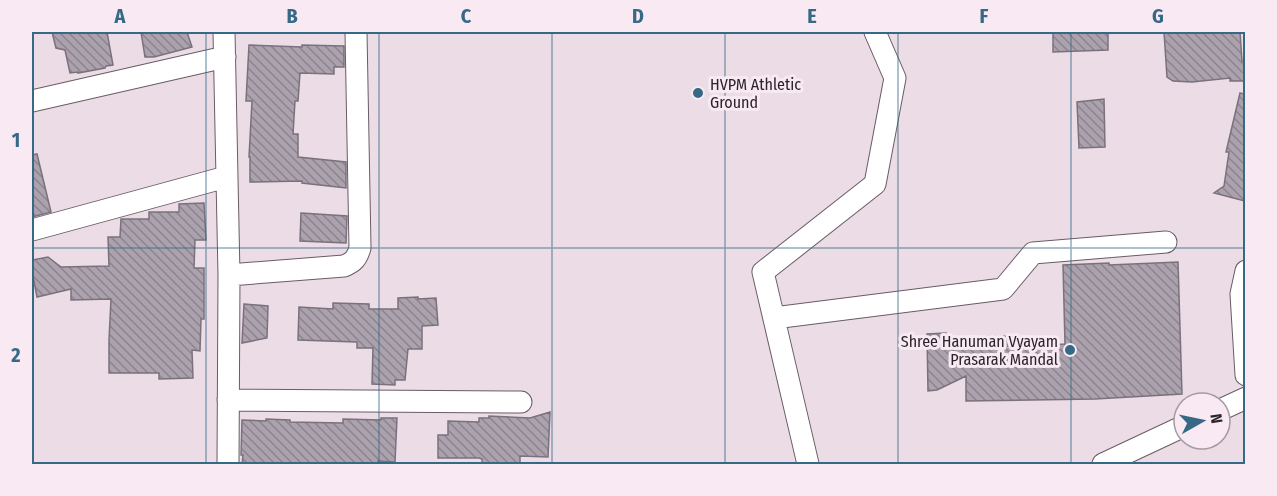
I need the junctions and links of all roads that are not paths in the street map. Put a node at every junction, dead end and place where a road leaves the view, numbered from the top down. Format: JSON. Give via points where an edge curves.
{"nodes":[{"id":1,"x":224,"y":32,"type":"edge"},
{"id":2,"x":356,"y":32,"type":"edge"},
{"id":3,"x":875,"y":32,"type":"edge"},
{"id":4,"x":225,"y":57,"type":"junction"},
{"id":5,"x":32,"y":101,"type":"edge"},
{"id":6,"x":226,"y":177,"type":"junction"},
{"id":7,"x":32,"y":230,"type":"edge"},
{"id":8,"x":1166,"y":242,"type":"dead end"},
{"id":9,"x":1245,"y":271,"type":"edge"},
{"id":10,"x":229,"y":275,"type":"junction"},
{"id":11,"x":774,"y":318,"type":"junction"},
{"id":12,"x":1245,"y":375,"type":"edge"},
{"id":13,"x":228,"y":400,"type":"junction"},
{"id":14,"x":522,"y":402,"type":"dead end"},
{"id":15,"x":1172,"y":432,"type":"edge"},
{"id":16,"x":228,"y":465,"type":"edge"},
{"id":17,"x":808,"y":465,"type":"edge"},
{"id":18,"x":1103,"y":465,"type":"edge"}],
"edges":[{"from":1,"to":4,"type":"street"},
{"from":2,"to":10,"type":"street","via":[[360,248],[357,257],[344,266]]},
{"from":3,"to":11,"type":"street","via":[[894,78],[875,184],[763,272]]},
{"from":4,"to":5,"type":"street"},
{"from":4,"to":6,"type":"street"},
{"from":6,"to":7,"type":"street"},
{"from":6,"to":10,"type":"street"},
{"from":8,"to":11,"type":"street","via":[[1033,253],[1003,289]]},
{"from":9,"to":12,"type":"street","via":[[1241,294]]},
{"from":10,"to":13,"type":"street"},
{"from":11,"to":17,"type":"street"},
{"from":13,"to":14,"type":"street"},
{"from":13,"to":16,"type":"street"},
{"from":15,"to":18,"type":"street"}]}
